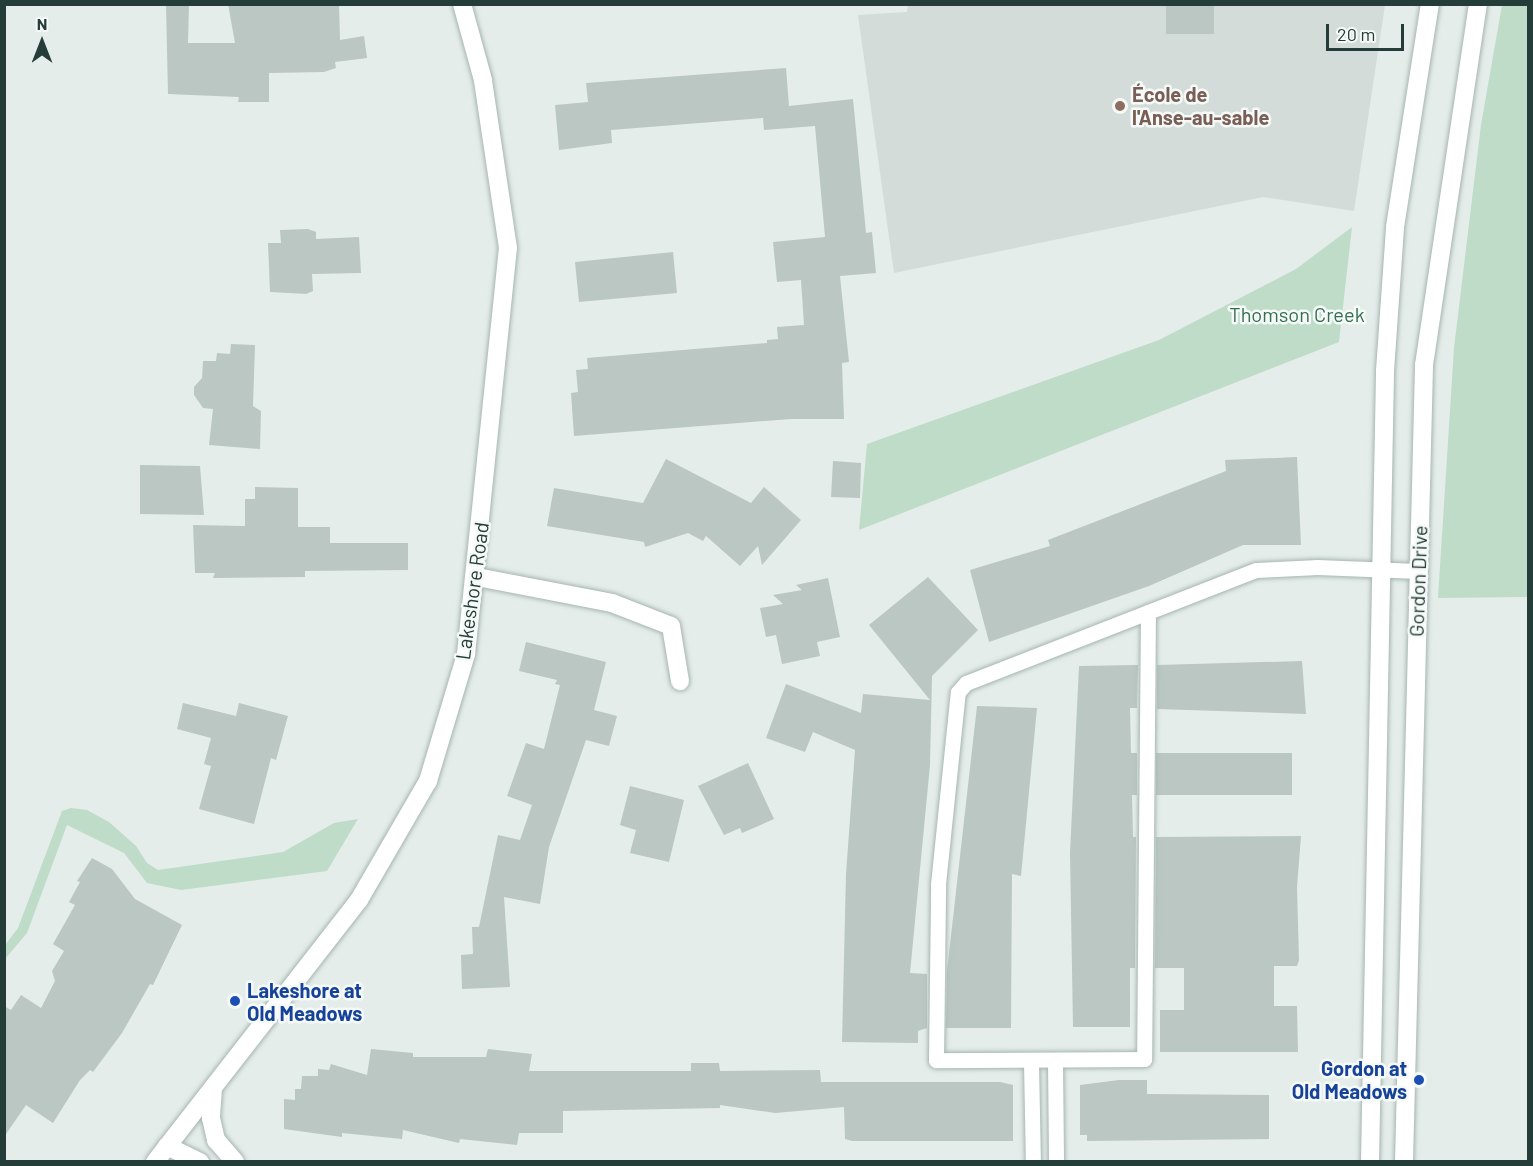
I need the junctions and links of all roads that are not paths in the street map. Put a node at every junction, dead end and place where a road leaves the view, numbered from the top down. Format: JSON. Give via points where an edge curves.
{"nodes":[{"id":1,"x":462,"y":4,"type":"edge"},
{"id":2,"x":1430,"y":4,"type":"edge"},
{"id":3,"x":1478,"y":4,"type":"edge"},
{"id":4,"x":1381,"y":571,"type":"junction"},
{"id":5,"x":1418,"y":571,"type":"junction"},
{"id":6,"x":477,"y":577,"type":"junction"},
{"id":7,"x":1148,"y":612,"type":"junction"},
{"id":8,"x":680,"y":681,"type":"dead end"},
{"id":9,"x":1031,"y":1062,"type":"junction"},
{"id":10,"x":1055,"y":1062,"type":"junction"},
{"id":11,"x":213,"y":1087,"type":"junction"},
{"id":12,"x":167,"y":1146,"type":"junction"},
{"id":13,"x":156,"y":1161,"type":"edge"},
{"id":14,"x":200,"y":1161,"type":"edge"},
{"id":15,"x":235,"y":1161,"type":"edge"},
{"id":16,"x":1033,"y":1161,"type":"edge"},
{"id":17,"x":1056,"y":1161,"type":"edge"},
{"id":18,"x":1370,"y":1161,"type":"edge"},
{"id":19,"x":1404,"y":1161,"type":"edge"}],
"edges":[{"from":1,"to":6,"type":"main road","name":"Lakeshore Road","via":[[483,80],[508,248]]},
{"from":2,"to":4,"type":"main road","name":"Gordon Drive","via":[[1395,227],[1384,371]]},
{"from":3,"to":5,"type":"main road","name":"Gordon Drive","via":[[1424,364]]},
{"from":4,"to":5,"type":"lane"},
{"from":4,"to":7,"type":"lane","via":[[1318,567],[1256,570]]},
{"from":4,"to":18,"type":"main road","name":"Gordon Drive"},
{"from":5,"to":19,"type":"main road","name":"Gordon Drive"},
{"from":6,"to":8,"type":"main road","via":[[612,603],[671,626]]},
{"from":6,"to":11,"type":"main road","name":"Lakeshore Road","via":[[466,654],[428,781],[358,900]]},
{"from":7,"to":9,"type":"lane","via":[[966,683],[958,692],[938,884],[936,1060]]},
{"from":7,"to":10,"type":"lane","via":[[1144,1059]]},
{"from":9,"to":10,"type":"lane"},
{"from":9,"to":16,"type":"lane"},
{"from":10,"to":17,"type":"lane"},
{"from":11,"to":12,"type":"main road","name":"Lakeshore Road"},
{"from":11,"to":15,"type":"main road","via":[[211,1118],[216,1140]]},
{"from":12,"to":13,"type":"main road","name":"Lakeshore Road"},
{"from":12,"to":14,"type":"main road"}]}
